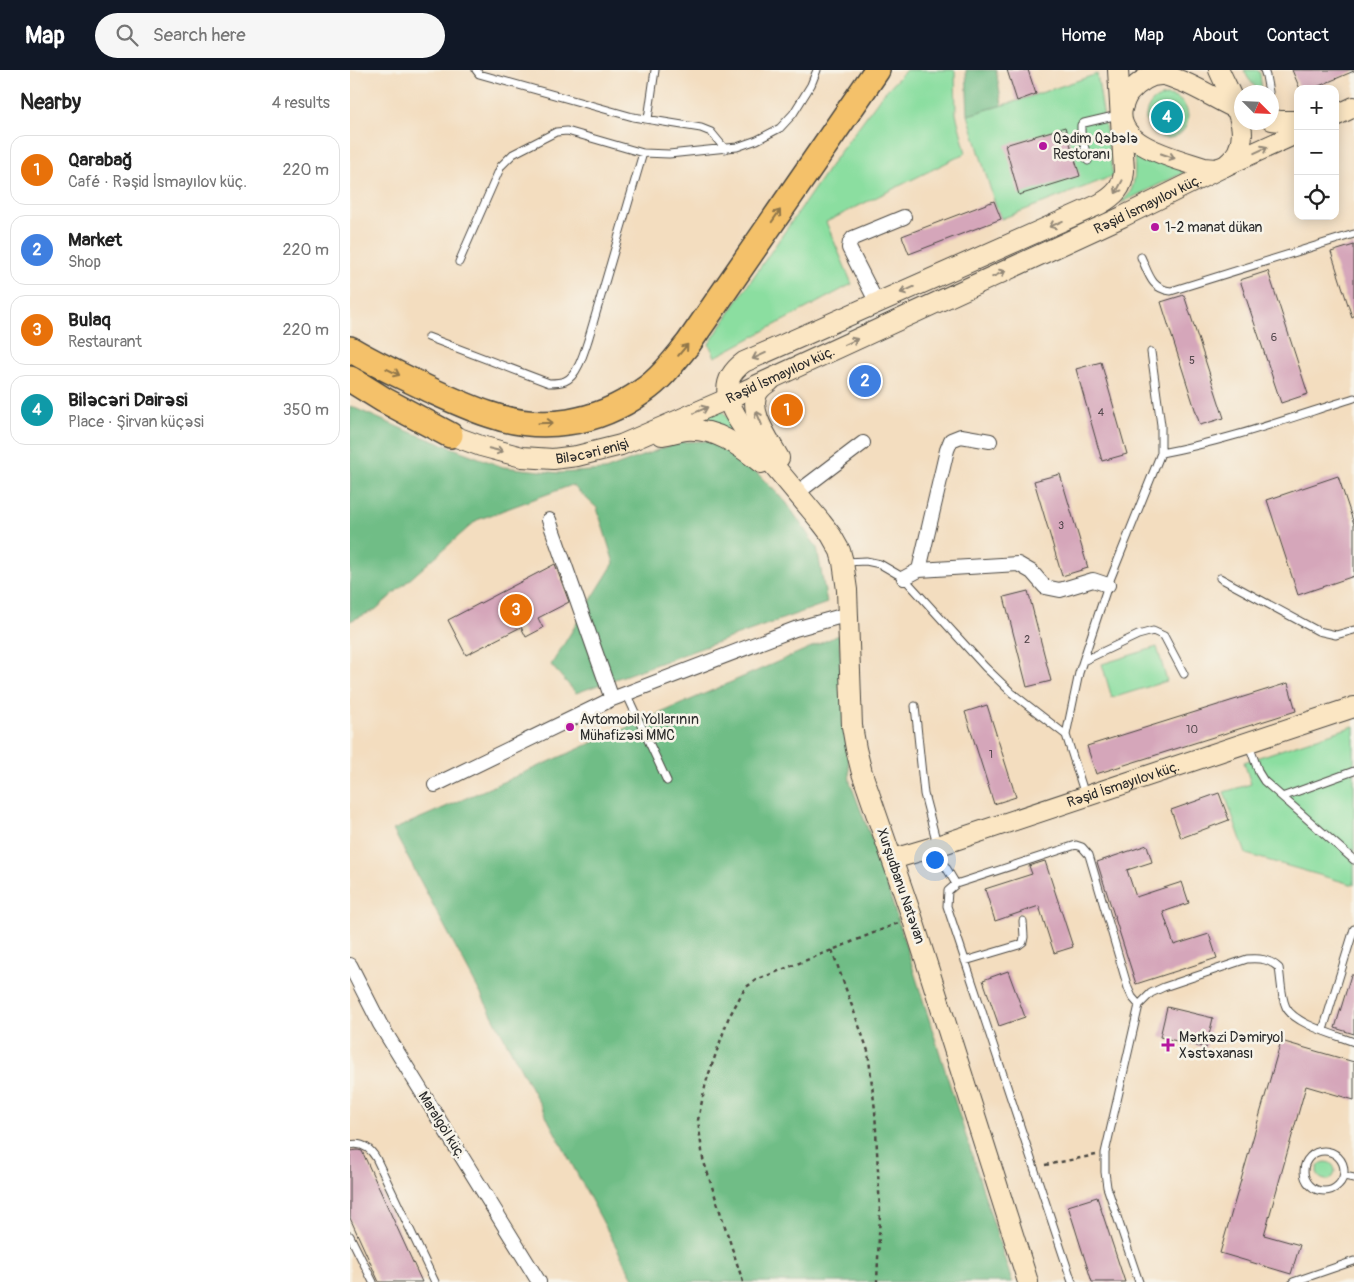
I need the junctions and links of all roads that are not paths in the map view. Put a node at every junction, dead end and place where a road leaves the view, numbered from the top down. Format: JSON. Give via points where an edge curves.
{"nodes":[{"id":1,"x":476,"y":70,"type":"edge"},
{"id":2,"x":656,"y":70,"type":"edge"},
{"id":3,"x":817,"y":70,"type":"edge"},
{"id":4,"x":877,"y":70,"type":"edge"},
{"id":5,"x":1219,"y":70,"type":"edge"},
{"id":6,"x":1264,"y":70,"type":"edge"},
{"id":7,"x":1116,"y":72,"type":"edge"},
{"id":8,"x":1268,"y":85,"type":"edge"},
{"id":9,"x":1234,"y":100,"type":"edge"},
{"id":10,"x":1234,"y":107,"type":"edge"},
{"id":11,"x":1121,"y":115,"type":"junction"},
{"id":12,"x":648,"y":119,"type":"junction"},
{"id":13,"x":1242,"y":130,"type":"edge"},
{"id":14,"x":1294,"y":135,"type":"edge"},
{"id":15,"x":725,"y":149,"type":"junction"},
{"id":16,"x":643,"y":153,"type":"junction"},
{"id":17,"x":1088,"y":161,"type":"dead end"},
{"id":18,"x":1225,"y":166,"type":"junction"},
{"id":19,"x":904,"y":217,"type":"dead end"},
{"id":20,"x":1354,"y":234,"type":"edge"},
{"id":21,"x":1141,"y":257,"type":"dead end"},
{"id":22,"x":459,"y":262,"type":"dead end"},
{"id":23,"x":877,"y":303,"type":"junction"},
{"id":24,"x":428,"y":337,"type":"dead end"},
{"id":25,"x":350,"y":349,"type":"edge"},
{"id":26,"x":1151,"y":352,"type":"dead end"},
{"id":27,"x":773,"y":378,"type":"junction"},
{"id":28,"x":350,"y":380,"type":"edge"},
{"id":29,"x":350,"y":394,"type":"edge"},
{"id":30,"x":1354,"y":398,"type":"edge"},
{"id":31,"x":727,"y":399,"type":"junction"},
{"id":32,"x":450,"y":435,"type":"junction"},
{"id":33,"x":990,"y":441,"type":"dead end"},
{"id":34,"x":863,"y":443,"type":"dead end"},
{"id":35,"x":621,"y":445,"type":"junction"},
{"id":36,"x":1161,"y":453,"type":"junction"},
{"id":37,"x":798,"y":493,"type":"junction"},
{"id":38,"x":549,"y":520,"type":"dead end"},
{"id":39,"x":843,"y":562,"type":"junction"},
{"id":40,"x":919,"y":570,"type":"junction"},
{"id":41,"x":904,"y":578,"type":"junction"},
{"id":42,"x":1220,"y":578,"type":"dead end"},
{"id":43,"x":1108,"y":585,"type":"junction"},
{"id":44,"x":849,"y":614,"type":"junction"},
{"id":45,"x":1354,"y":630,"type":"edge"},
{"id":46,"x":1083,"y":661,"type":"junction"},
{"id":47,"x":1184,"y":674,"type":"dead end"},
{"id":48,"x":626,"y":693,"type":"junction"},
{"id":49,"x":612,"y":698,"type":"junction"},
{"id":50,"x":915,"y":706,"type":"dead end"},
{"id":51,"x":1354,"y":707,"type":"edge"},
{"id":52,"x":1066,"y":735,"type":"junction"},
{"id":53,"x":1248,"y":742,"type":"junction"},
{"id":54,"x":1354,"y":771,"type":"edge"},
{"id":55,"x":667,"y":781,"type":"dead end"},
{"id":56,"x":434,"y":785,"type":"dead end"},
{"id":57,"x":1085,"y":796,"type":"junction"},
{"id":58,"x":1282,"y":797,"type":"junction"},
{"id":59,"x":937,"y":846,"type":"junction"},
{"id":60,"x":893,"y":859,"type":"junction"},
{"id":61,"x":1354,"y":860,"type":"edge"},
{"id":62,"x":956,"y":884,"type":"junction"},
{"id":63,"x":1023,"y":921,"type":"dead end"},
{"id":64,"x":1354,"y":929,"type":"edge"},
{"id":65,"x":965,"y":960,"type":"junction"},
{"id":66,"x":350,"y":965,"type":"edge"},
{"id":67,"x":1139,"y":1005,"type":"junction"},
{"id":68,"x":1322,"y":1030,"type":"junction"},
{"id":69,"x":1354,"y":1042,"type":"edge"},
{"id":70,"x":350,"y":1145,"type":"edge"},
{"id":71,"x":1344,"y":1176,"type":"junction"},
{"id":72,"x":1354,"y":1178,"type":"edge"},
{"id":73,"x":350,"y":1236,"type":"edge"},
{"id":74,"x":1354,"y":1261,"type":"edge"},
{"id":75,"x":373,"y":1282,"type":"edge"},
{"id":76,"x":435,"y":1282,"type":"edge"},
{"id":77,"x":539,"y":1282,"type":"edge"},
{"id":78,"x":1028,"y":1282,"type":"edge"},
{"id":79,"x":1072,"y":1282,"type":"edge"},
{"id":80,"x":1138,"y":1282,"type":"edge"},
{"id":81,"x":1293,"y":1282,"type":"edge"}],
"edges":[{"from":1,"to":12,"type":"lane","via":[[480,74]]},
{"from":2,"to":12,"type":"lane"},
{"from":3,"to":15,"type":"lane","via":[[793,114],[780,128],[758,140]]},
{"from":25,"to":4,"type":"highway","one_way":true,"via":[[447,397],[513,421],[540,424],[569,422],[597,416],[621,405],[645,390],[688,344]]},
{"from":5,"to":9,"type":"main road"},
{"from":6,"to":8,"type":"lane"},
{"from":7,"to":11,"type":"main road","name":"Rəşid İsmayılov küç."},
{"from":10,"to":11,"type":"main road","via":[[1192,86],[1155,75],[1140,82],[1128,94]]},
{"from":11,"to":17,"type":"lane","via":[[1081,125]]},
{"from":11,"to":18,"type":"main road","one_way":true,"via":[[1133,139],[1150,148],[1204,168]]},
{"from":11,"to":23,"type":"main road","name":"Rəşid İsmayılov küç.","one_way":true,"via":[[1124,177],[1119,190],[1109,199]]},
{"from":12,"to":15,"type":"lane","via":[[701,128],[711,132]]},
{"from":13,"to":18,"type":"main road","via":[[1237,154]]},
{"from":18,"to":14,"type":"main road","name":"Rəşid İsmayılov küç.","one_way":true},
{"from":15,"to":16,"type":"lane"},
{"from":16,"to":22,"type":"lane","via":[[568,130],[556,132],[513,154],[502,166]]},
{"from":16,"to":24,"type":"lane","via":[[580,364],[565,381],[549,383]]},
{"from":27,"to":18,"type":"main road","name":"Rəşid İsmayılov küç.","one_way":true},
{"from":19,"to":23,"type":"street","via":[[850,242],[849,248]]},
{"from":20,"to":21,"type":"lane","via":[[1171,291],[1155,286]]},
{"from":23,"to":31,"type":"main road","name":"Rəşid İsmayılov küç.","one_way":true,"via":[[744,362],[729,378]]},
{"from":26,"to":36,"type":"lane","via":[[1161,424]]},
{"from":27,"to":31,"type":"main road","name":"Rəşid İsmayılov küç."},
{"from":37,"to":27,"type":"main road","one_way":true,"via":[[757,416],[755,406],[759,390]]},
{"from":28,"to":32,"type":"highway"},
{"from":29,"to":32,"type":"main road","name":"Biləcəri enişi"},
{"from":30,"to":36,"type":"lane","via":[[1236,435]]},
{"from":35,"to":31,"type":"main road","name":"Biləcəri enişi","one_way":true},
{"from":31,"to":37,"type":"main road","via":[[750,437]]},
{"from":32,"to":35,"type":"main road","name":"Biləcəri enişi","one_way":true,"via":[[522,457],[553,459]]},
{"from":33,"to":40,"type":"street","via":[[962,436],[951,440]]},
{"from":34,"to":37,"type":"street"},
{"from":35,"to":37,"type":"main road","via":[[685,430],[709,432],[746,451]]},
{"from":36,"to":43,"type":"lane"},
{"from":37,"to":39,"type":"main road","name":"Xurşudbanu Natəvan","via":[[831,535]]},
{"from":38,"to":49,"type":"street"},
{"from":39,"to":41,"type":"lane","via":[[880,564]]},
{"from":39,"to":44,"type":"main road","name":"Xurşudbanu Natəvan"},
{"from":40,"to":41,"type":"street"},
{"from":40,"to":43,"type":"street","via":[[1018,564],[1032,572],[1044,587],[1060,590],[1092,580]]},
{"from":41,"to":52,"type":"lane","via":[[985,667],[1012,693]]},
{"from":42,"to":45,"type":"lane","via":[[1318,631],[1336,635]]},
{"from":43,"to":46,"type":"lane"},
{"from":44,"to":48,"type":"street","via":[[795,629]]},
{"from":44,"to":60,"type":"main road","name":"Xurşudbanu Natəvan","via":[[851,704],[856,749]]},
{"from":46,"to":47,"type":"lane","via":[[1153,631],[1164,636]]},
{"from":46,"to":52,"type":"lane"},
{"from":48,"to":49,"type":"street"},
{"from":48,"to":55,"type":"lane"},
{"from":49,"to":56,"type":"street"},
{"from":50,"to":59,"type":"lane","via":[[924,794]]},
{"from":51,"to":53,"type":"main road","name":"Rəşid İsmayılov küç."},
{"from":52,"to":57,"type":"lane"},
{"from":53,"to":57,"type":"main road","name":"Rəşid İsmayılov küç."},
{"from":53,"to":58,"type":"lane","via":[[1259,773]]},
{"from":54,"to":58,"type":"lane"},
{"from":57,"to":59,"type":"main road","name":"Rəşid İsmayılov küç."},
{"from":58,"to":61,"type":"lane"},
{"from":59,"to":60,"type":"main road","name":"Rəşid İsmayılov küç."},
{"from":59,"to":62,"type":"lane","via":[[940,859]]},
{"from":60,"to":78,"type":"main road","name":"Xurşudbanu Natəvan"},
{"from":62,"to":65,"type":"lane","via":[[948,891],[947,906]]},
{"from":62,"to":67,"type":"lane","via":[[1076,845],[1082,847],[1089,855],[1128,988]]},
{"from":63,"to":65,"type":"lane","via":[[1024,938],[1019,945]]},
{"from":64,"to":68,"type":"lane"},
{"from":65,"to":79,"type":"lane"},
{"from":66,"to":77,"type":"street","name":"Maralgöl küç.","via":[[380,1024]]},
{"from":67,"to":68,"type":"lane","via":[[1151,993],[1164,987],[1247,959],[1260,958],[1279,968],[1285,1005],[1290,1013]]},
{"from":67,"to":80,"type":"lane","via":[[1105,1153],[1107,1187]]},
{"from":68,"to":69,"type":"lane"},
{"from":70,"to":76,"type":"lane","via":[[363,1145],[376,1158]]},
{"from":71,"to":71,"type":"lane","via":[[1340,1157],[1322,1150],[1312,1154],[1303,1171],[1312,1188],[1321,1191],[1339,1185]]},
{"from":71,"to":72,"type":"lane"},
{"from":73,"to":75,"type":"lane"},
{"from":74,"to":81,"type":"lane"}]}
